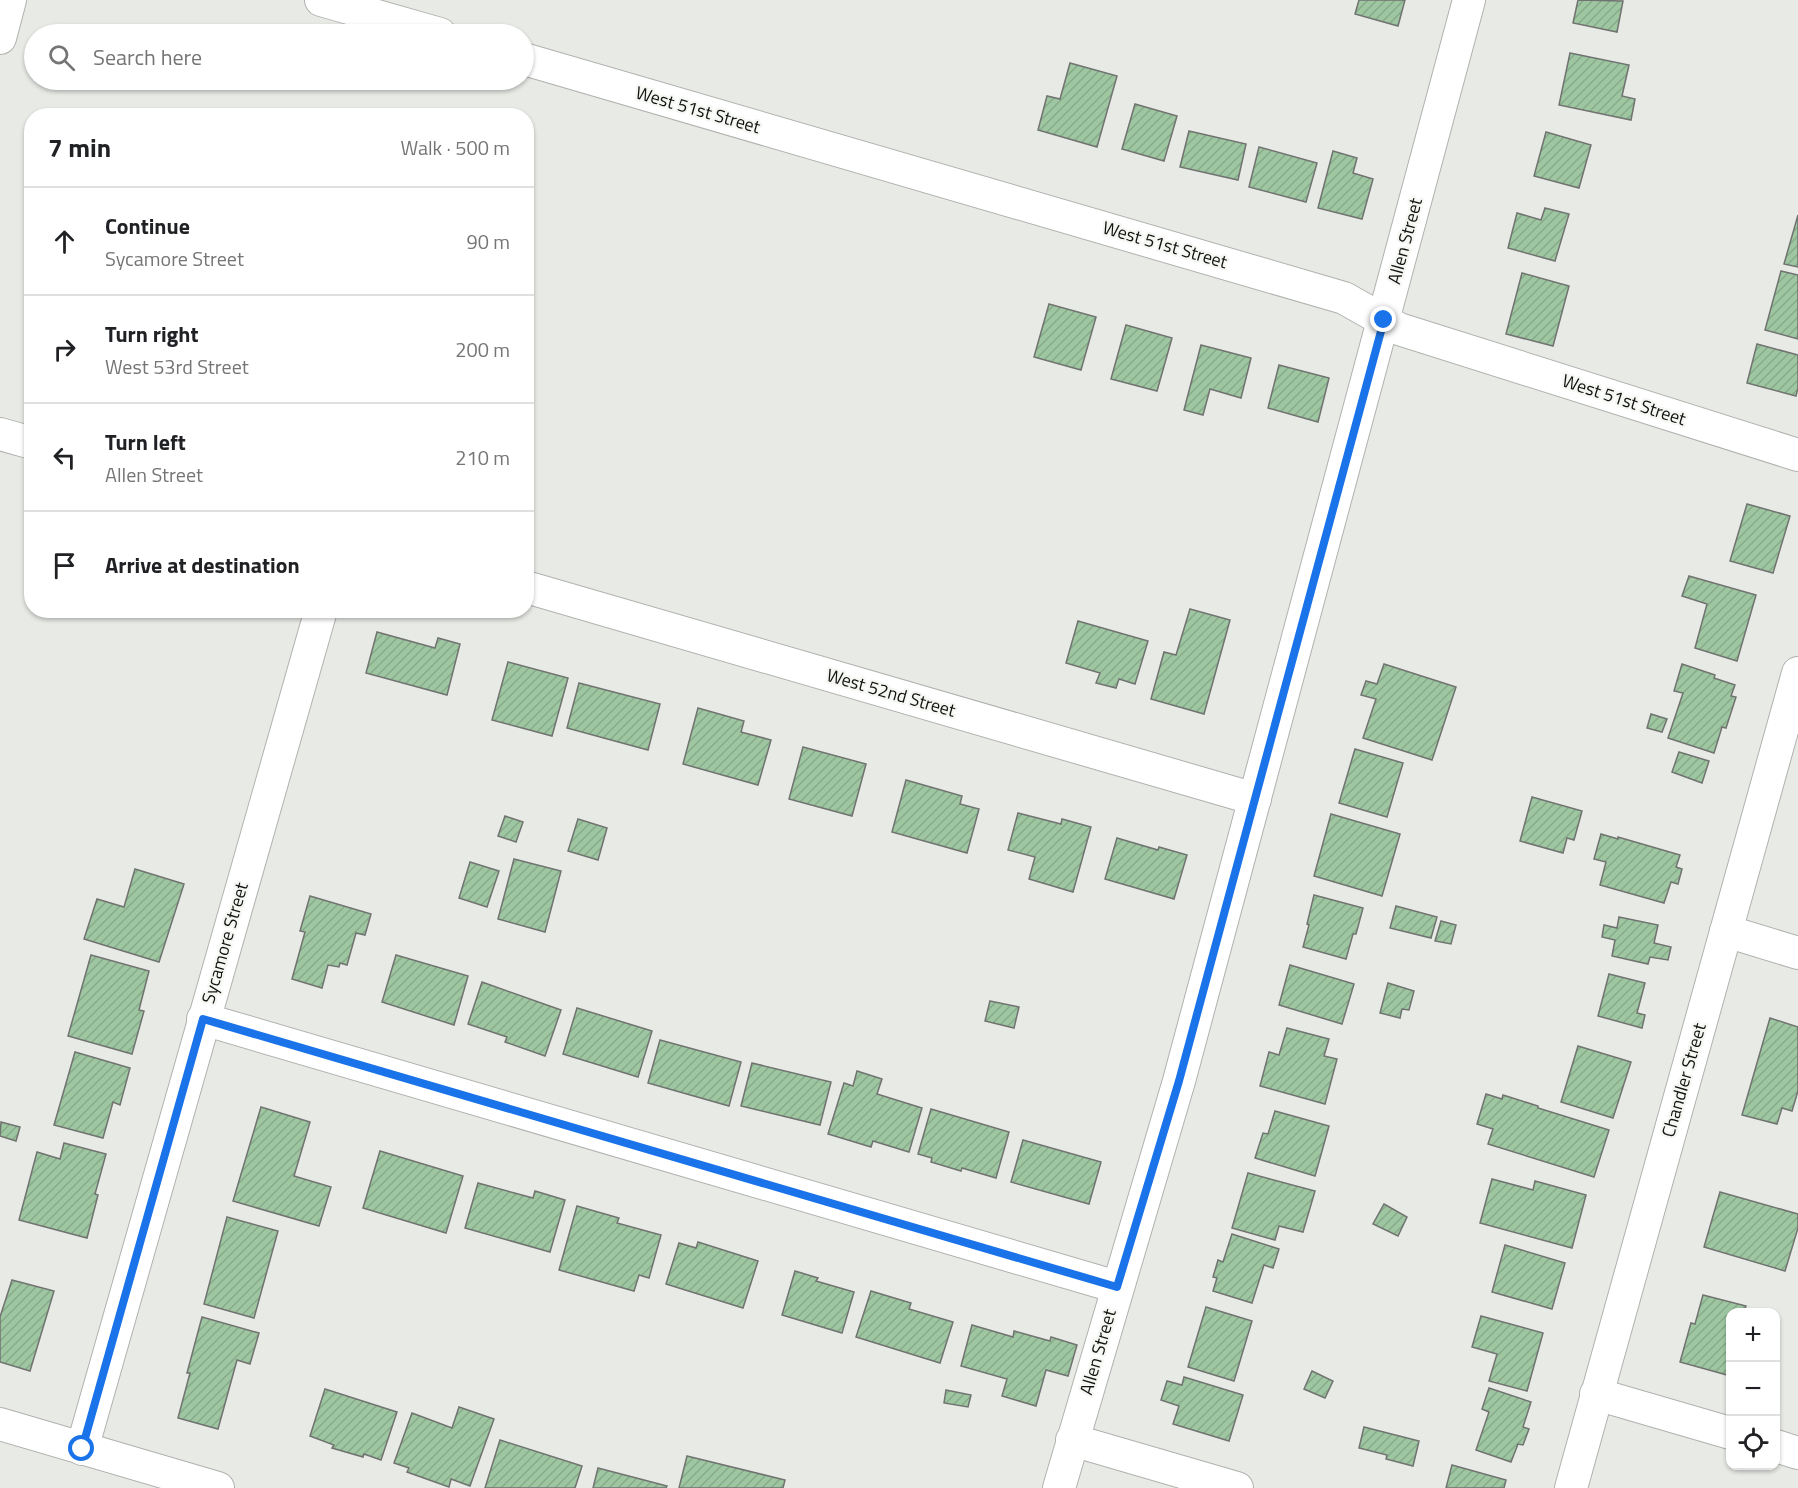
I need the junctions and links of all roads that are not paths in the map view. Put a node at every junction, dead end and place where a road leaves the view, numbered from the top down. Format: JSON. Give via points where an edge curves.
{"nodes":[{"id":1,"x":10,"y":0,"type":"edge"},
{"id":2,"x":321,"y":0,"type":"edge"},
{"id":3,"x":1469,"y":0,"type":"edge"},
{"id":4,"x":405,"y":24,"type":"edge"},
{"id":5,"x":0,"y":38,"type":"edge"},
{"id":6,"x":534,"y":62,"type":"edge"},
{"id":7,"x":1384,"y":320,"type":"junction"},
{"id":8,"x":0,"y":434,"type":"edge"},
{"id":9,"x":24,"y":441,"type":"edge"},
{"id":10,"x":1798,"y":455,"type":"edge"},
{"id":11,"x":534,"y":589,"type":"edge"},
{"id":12,"x":319,"y":618,"type":"edge"},
{"id":13,"x":1798,"y":673,"type":"edge"},
{"id":14,"x":1256,"y":799,"type":"junction"},
{"id":15,"x":1726,"y":931,"type":"junction"},
{"id":16,"x":1798,"y":953,"type":"edge"},
{"id":17,"x":203,"y":1019,"type":"junction"},
{"id":18,"x":1117,"y":1287,"type":"junction"},
{"id":19,"x":1596,"y":1394,"type":"junction"},
{"id":20,"x":0,"y":1424,"type":"edge"},
{"id":21,"x":1726,"y":1432,"type":"edge"},
{"id":22,"x":1072,"y":1440,"type":"junction"},
{"id":23,"x":1780,"y":1447,"type":"edge"},
{"id":24,"x":82,"y":1449,"type":"junction"},
{"id":25,"x":1798,"y":1453,"type":"edge"},
{"id":26,"x":218,"y":1488,"type":"edge"},
{"id":27,"x":1059,"y":1488,"type":"edge"},
{"id":28,"x":1237,"y":1488,"type":"edge"},
{"id":29,"x":1571,"y":1488,"type":"edge"}],
"edges":[{"from":1,"to":5,"type":"street"},
{"from":2,"to":4,"type":"street"},
{"from":3,"to":7,"type":"street","name":"Allen Street"},
{"from":6,"to":7,"type":"street","name":"West 51st Street","via":[[1344,298]]},
{"from":7,"to":10,"type":"street","name":"West 51st Street","via":[[1399,329]]},
{"from":7,"to":14,"type":"street","name":"Allen Street"},
{"from":8,"to":9,"type":"street"},
{"from":11,"to":14,"type":"street","name":"West 52nd Street"},
{"from":12,"to":17,"type":"street","name":"Sycamore Street"},
{"from":13,"to":15,"type":"street","name":"Chandler Street"},
{"from":14,"to":18,"type":"street","name":"Allen Street","via":[[1179,1081]]},
{"from":15,"to":16,"type":"street"},
{"from":15,"to":19,"type":"street","name":"Chandler Street"},
{"from":17,"to":18,"type":"street"},
{"from":17,"to":24,"type":"street","name":"Sycamore Street"},
{"from":18,"to":22,"type":"street","name":"Allen Street"},
{"from":19,"to":21,"type":"street"},
{"from":19,"to":29,"type":"street","name":"Chandler Street"},
{"from":20,"to":24,"type":"street"},
{"from":22,"to":27,"type":"street","name":"Allen Street"},
{"from":22,"to":28,"type":"street"},
{"from":23,"to":25,"type":"street"},
{"from":24,"to":26,"type":"street"}]}
